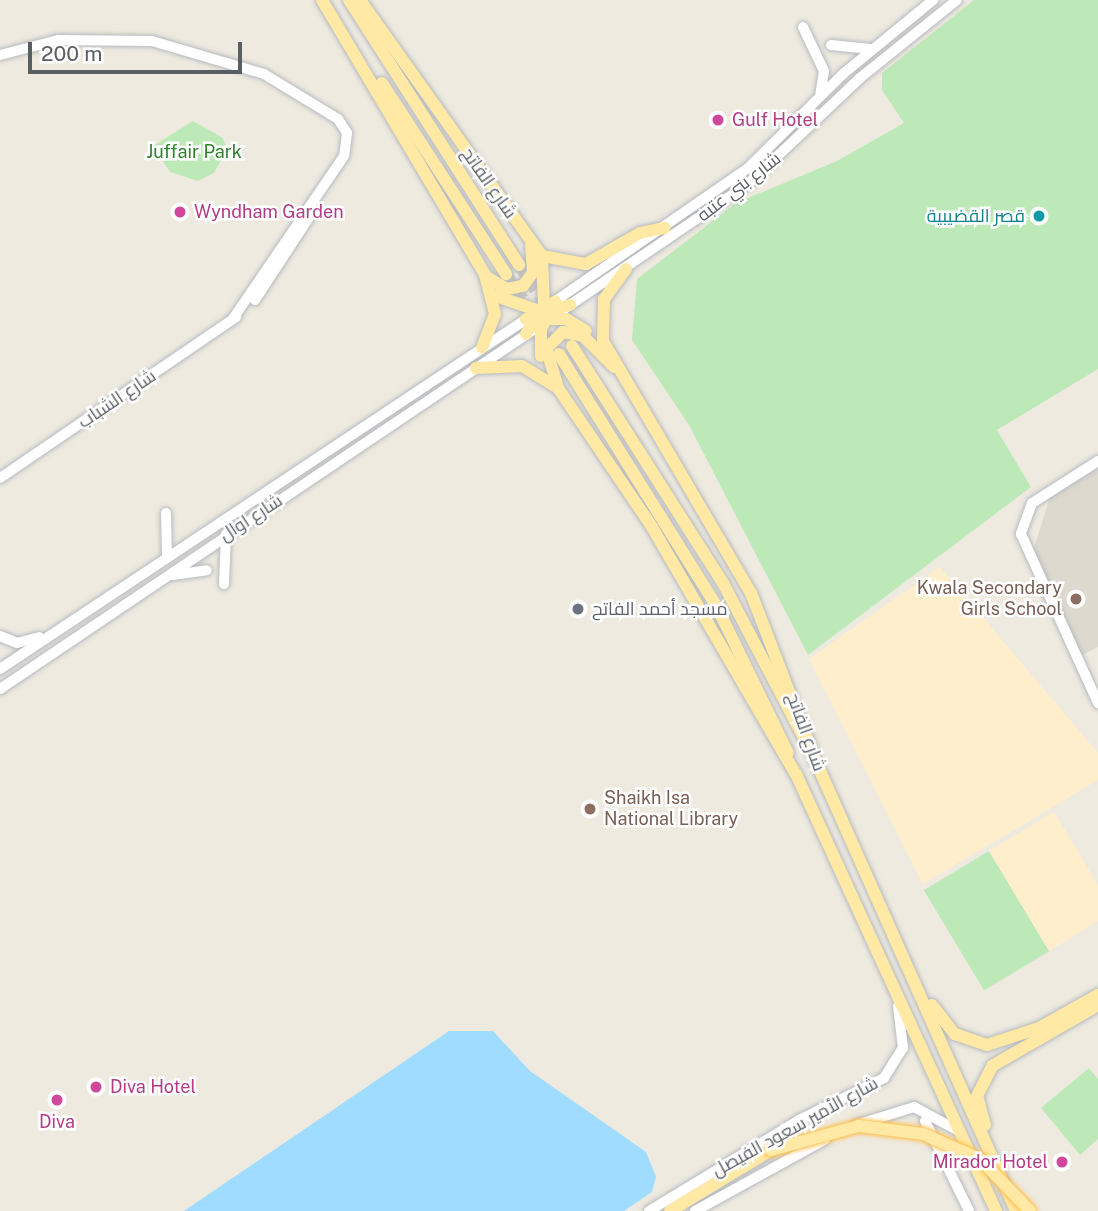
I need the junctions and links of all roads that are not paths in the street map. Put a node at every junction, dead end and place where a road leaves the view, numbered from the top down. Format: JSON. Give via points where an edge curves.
{"nodes":[{"id":1,"x":322,"y":0,"type":"edge"},
{"id":2,"x":349,"y":0,"type":"edge"},
{"id":3,"x":360,"y":0,"type":"edge"},
{"id":4,"x":933,"y":0,"type":"edge"},
{"id":5,"x":957,"y":0,"type":"edge"},
{"id":6,"x":803,"y":27,"type":"dead end"},
{"id":7,"x":831,"y":45,"type":"dead end"},
{"id":8,"x":874,"y":48,"type":"junction"},
{"id":9,"x":0,"y":55,"type":"edge"},
{"id":10,"x":819,"y":98,"type":"junction"},
{"id":11,"x":664,"y":228,"type":"junction"},
{"id":12,"x":531,"y":245,"type":"junction"},
{"id":13,"x":542,"y":256,"type":"junction"},
{"id":14,"x":519,"y":265,"type":"tunnel mouth"},
{"id":15,"x":626,"y":269,"type":"junction"},
{"id":16,"x":506,"y":274,"type":"tunnel mouth"},
{"id":17,"x":485,"y":275,"type":"junction"},
{"id":18,"x":493,"y":295,"type":"junction"},
{"id":19,"x":570,"y":305,"type":"joint"},
{"id":20,"x":543,"y":314,"type":"junction"},
{"id":21,"x":526,"y":334,"type":"joint"},
{"id":22,"x":497,"y":338,"type":"joint"},
{"id":23,"x":572,"y":346,"type":"tunnel mouth"},
{"id":24,"x":482,"y":348,"type":"junction"},
{"id":25,"x":559,"y":354,"type":"tunnel mouth"},
{"id":26,"x":476,"y":368,"type":"junction"},
{"id":27,"x":614,"y":368,"type":"junction"},
{"id":28,"x":558,"y":388,"type":"junction"},
{"id":29,"x":341,"y":439,"type":"junction"},
{"id":30,"x":321,"y":452,"type":"junction"},
{"id":31,"x":351,"y":454,"type":"junction"},
{"id":32,"x":1098,"y":461,"type":"edge"},
{"id":33,"x":331,"y":467,"type":"junction"},
{"id":34,"x":0,"y":478,"type":"edge"},
{"id":35,"x":166,"y":513,"type":"dead end"},
{"id":36,"x":226,"y":534,"type":"junction"},
{"id":37,"x":167,"y":556,"type":"junction"},
{"id":38,"x":206,"y":570,"type":"dead end"},
{"id":39,"x":164,"y":578,"type":"junction"},
{"id":40,"x":224,"y":584,"type":"dead end"},
{"id":41,"x":52,"y":633,"type":"junction"},
{"id":42,"x":0,"y":636,"type":"edge"},
{"id":43,"x":12,"y":660,"type":"junction"},
{"id":44,"x":0,"y":669,"type":"edge"},
{"id":45,"x":0,"y":678,"type":"edge"},
{"id":46,"x":0,"y":688,"type":"edge"},
{"id":47,"x":1098,"y":703,"type":"edge"},
{"id":48,"x":817,"y":764,"type":"junction"},
{"id":49,"x":796,"y":774,"type":"junction"},
{"id":50,"x":891,"y":977,"type":"junction"},
{"id":51,"x":913,"y":980,"type":"junction"},
{"id":52,"x":1097,"y":1001,"type":"edge"},
{"id":53,"x":1079,"y":1018,"type":"junction"},
{"id":54,"x":1098,"y":1018,"type":"edge"},
{"id":55,"x":925,"y":1121,"type":"dead end"},
{"id":56,"x":964,"y":1138,"type":"junction"},
{"id":57,"x":986,"y":1146,"type":"junction"},
{"id":58,"x":649,"y":1211,"type":"edge"},
{"id":59,"x":670,"y":1211,"type":"edge"},
{"id":60,"x":695,"y":1211,"type":"edge"},
{"id":61,"x":970,"y":1211,"type":"edge"},
{"id":62,"x":996,"y":1211,"type":"edge"},
{"id":63,"x":1016,"y":1211,"type":"edge"},
{"id":64,"x":1030,"y":1211,"type":"edge"}],
"edges":[{"from":1,"to":16,"type":"main road","name":"شارع الفاتح"},
{"from":1,"to":17,"type":"main road","name":"شارع الفاتح"},
{"from":2,"to":14,"type":"main road","name":"شارع الفاتح"},
{"from":3,"to":12,"type":"main road","name":"شارع الفاتح"},
{"from":4,"to":8,"type":"main road","name":"شارع بني عتبه"},
{"from":5,"to":15,"type":"main road","name":"شارع بني عتبه","via":[[852,85],[764,171]]},
{"from":6,"to":10,"type":"main road","via":[[824,71]]},
{"from":7,"to":8,"type":"main road","via":[[853,52]]},
{"from":8,"to":10,"type":"main road","name":"شارع بني عتبه"},
{"from":9,"to":34,"type":"street","name":"شارع الشباب","via":[[58,40],[152,41],[264,74],[320,105],[348,133],[344,156],[233,319]]},
{"from":10,"to":11,"type":"main road","name":"شارع بني عتبه","via":[[747,169]]},
{"from":11,"to":13,"type":"main road","via":[[640,233],[586,264]]},
{"from":11,"to":20,"type":"main road","name":"شارع بني عتبه"},
{"from":12,"to":13,"type":"main road","name":"شارع الفاتح"},
{"from":12,"to":17,"type":"main road","via":[[533,272],[523,286],[507,289]]},
{"from":13,"to":20,"type":"main road"},
{"from":15,"to":19,"type":"main road","name":"شارع بني عتبه"},
{"from":15,"to":27,"type":"main road","name":"شارع الفاتح","via":[[600,311],[601,336]]},
{"from":17,"to":18,"type":"main road","name":"شارع الفاتح"},
{"from":18,"to":20,"type":"main road"},
{"from":18,"to":24,"type":"main road","name":"شارع الفاتح","via":[[495,321]]},
{"from":19,"to":20,"type":"main road"},
{"from":20,"to":21,"type":"main road"},
{"from":20,"to":22,"type":"main road","name":"شارع بني عتبه"},
{"from":20,"to":27,"type":"main road","via":[[585,331]]},
{"from":20,"to":28,"type":"main road","via":[[541,355]]},
{"from":21,"to":26,"type":"main road","name":"شارع اوال"},
{"from":22,"to":24,"type":"main road","name":"شارع اوال"},
{"from":23,"to":48,"type":"main road","via":[[723,583]]},
{"from":24,"to":29,"type":"main road","name":"شارع اوال"},
{"from":25,"to":49,"type":"main road","via":[[717,607]]},
{"from":26,"to":28,"type":"main road","name":"شارع الفاتح","via":[[522,366]]},
{"from":26,"to":31,"type":"main road","name":"شارع اوال"},
{"from":27,"to":28,"type":"main road","via":[[579,334],[558,333],[545,354]]},
{"from":27,"to":48,"type":"main road","name":"شارع الفاتح","via":[[751,593]]},
{"from":28,"to":49,"type":"main road","name":"شارع الفاتح","via":[[652,527]]},
{"from":29,"to":30,"type":"main road","name":"شارع اوال"},
{"from":29,"to":31,"type":"main road"},
{"from":30,"to":33,"type":"main road"},
{"from":30,"to":37,"type":"main road","name":"شارع اوال"},
{"from":31,"to":33,"type":"main road","name":"شارع اوال"},
{"from":32,"to":47,"type":"street","via":[[1032,503],[1021,534]]},
{"from":33,"to":36,"type":"main road","name":"شارع اوال"},
{"from":35,"to":37,"type":"main road"},
{"from":36,"to":39,"type":"main road","name":"شارع اوال"},
{"from":36,"to":40,"type":"main road"},
{"from":37,"to":41,"type":"main road","name":"شارع اوال"},
{"from":38,"to":39,"type":"main road"},
{"from":39,"to":46,"type":"main road","name":"شارع اوال"},
{"from":41,"to":42,"type":"main road","via":[[17,643]]},
{"from":41,"to":43,"type":"main road","name":"شارع اوال"},
{"from":43,"to":44,"type":"main road","name":"شارع اوال"},
{"from":43,"to":45,"type":"main road"},
{"from":48,"to":51,"type":"main road","name":"شارع الفاتح"},
{"from":49,"to":50,"type":"main road","name":"شارع الفاتح"},
{"from":50,"to":56,"type":"main road","name":"شارع الفاتح"},
{"from":50,"to":58,"type":"street","name":"شارع الأمير سعود الفيصل","via":[[904,1036],[899,1059],[884,1078],[799,1120]]},
{"from":51,"to":52,"type":"main road","via":[[948,1029],[980,1044],[1032,1031]]},
{"from":51,"to":57,"type":"main road","name":"شارع الفاتح"},
{"from":52,"to":53,"type":"main road"},
{"from":53,"to":54,"type":"main road"},
{"from":53,"to":57,"type":"main road","via":[[987,1072],[977,1096]]},
{"from":55,"to":61,"type":"street"},
{"from":56,"to":60,"type":"street","name":"شارع الأمير سعود الفيصل","via":[[930,1113],[888,1111]]},
{"from":56,"to":62,"type":"main road","name":"شارع الفاتح"},
{"from":57,"to":63,"type":"main road","name":"شارع الفاتح"},
{"from":59,"to":64,"type":"main road","bridge":true,"via":[[771,1150],[859,1126],[923,1134],[981,1159]]}]}
